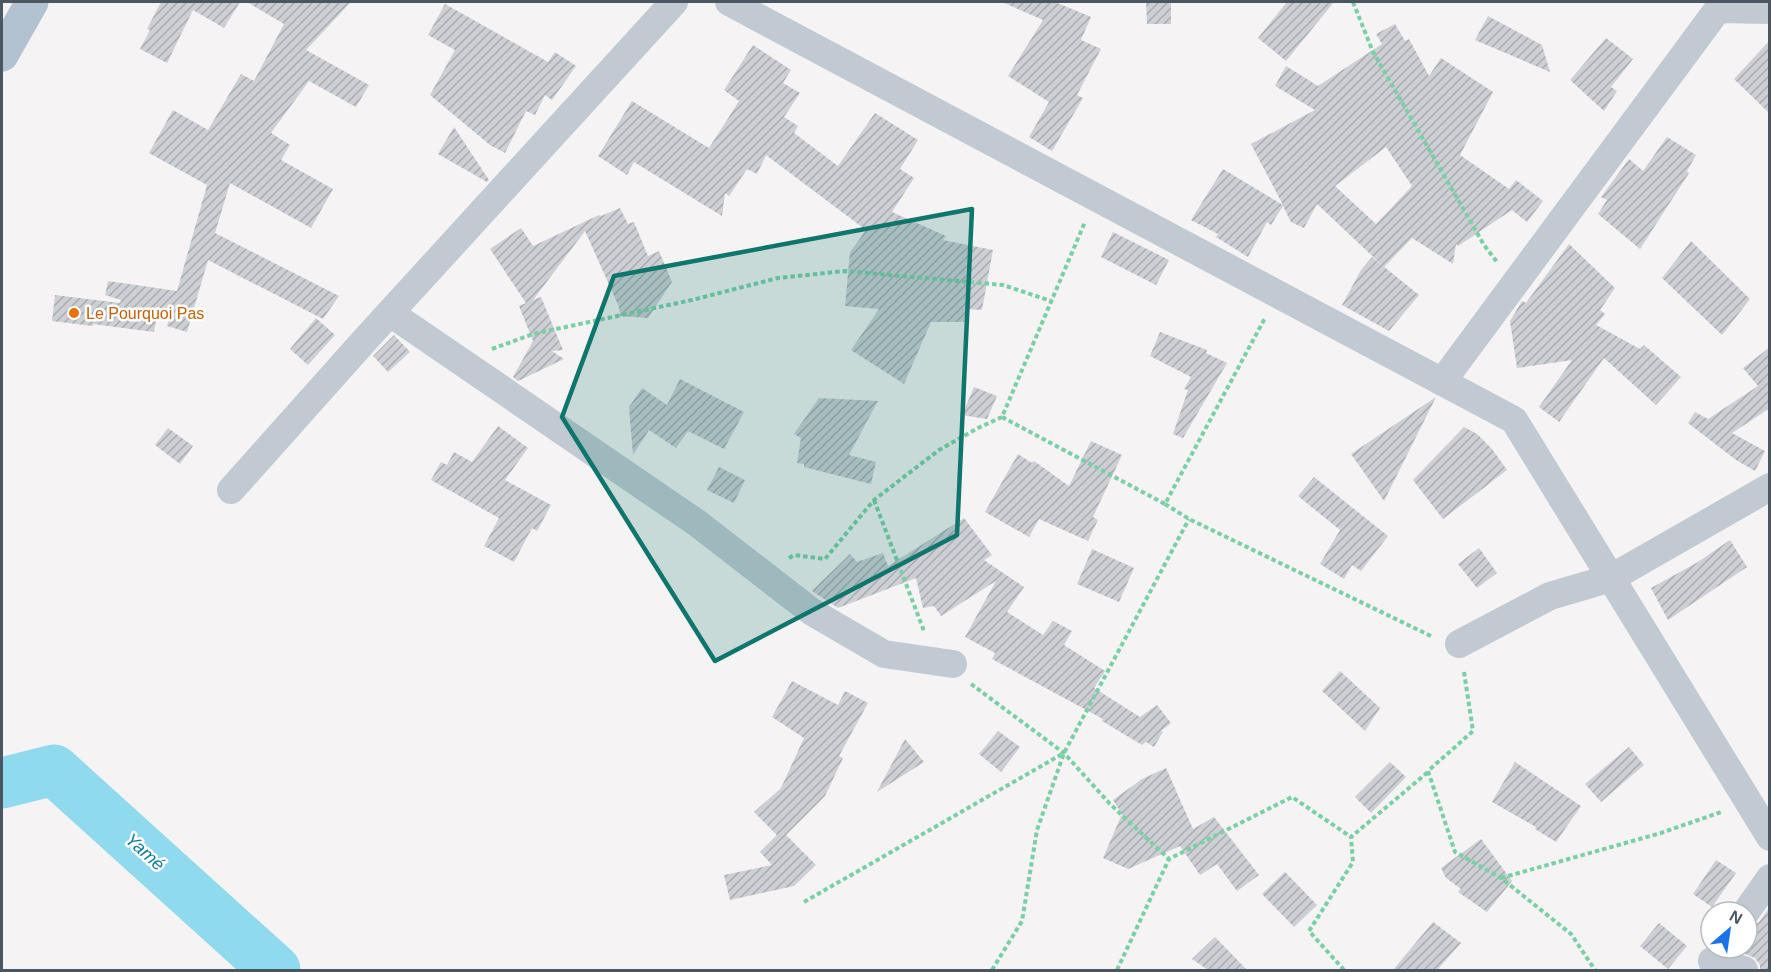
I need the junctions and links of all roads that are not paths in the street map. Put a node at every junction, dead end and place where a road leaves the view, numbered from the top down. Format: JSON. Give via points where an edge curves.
{"nodes":[{"id":1,"x":32,"y":2,"type":"edge"},
{"id":2,"x":674,"y":2,"type":"edge"},
{"id":3,"x":729,"y":2,"type":"edge"},
{"id":4,"x":1770,"y":10,"type":"edge"},
{"id":5,"x":2,"y":55,"type":"edge"},
{"id":6,"x":390,"y":313,"type":"junction"},
{"id":7,"x":1442,"y":382,"type":"junction"},
{"id":8,"x":1770,"y":487,"type":"edge"},
{"id":9,"x":231,"y":490,"type":"dead end"},
{"id":10,"x":1611,"y":578,"type":"junction"},
{"id":11,"x":1459,"y":644,"type":"road end"},
{"id":12,"x":953,"y":664,"type":"dead end"},
{"id":13,"x":1770,"y":837,"type":"edge"},
{"id":14,"x":1770,"y":878,"type":"edge"},
{"id":15,"x":1754,"y":900,"type":"edge"},
{"id":16,"x":1711,"y":960,"type":"edge"},
{"id":17,"x":1744,"y":970,"type":"edge"}],
"edges":[{"from":1,"to":5,"type":"main road"},
{"from":2,"to":6,"type":"street"},
{"from":3,"to":7,"type":"street"},
{"from":4,"to":7,"type":"street","via":[[1718,9]]},
{"from":6,"to":9,"type":"street"},
{"from":6,"to":12,"type":"street","via":[[697,523],[812,612],[884,654]]},
{"from":7,"to":10,"type":"street","via":[[1514,420]]},
{"from":8,"to":10,"type":"street"},
{"from":10,"to":11,"type":"street","via":[[1550,596]]},
{"from":10,"to":13,"type":"street"},
{"from":14,"to":15,"type":"street"},
{"from":16,"to":17,"type":"street"}]}
